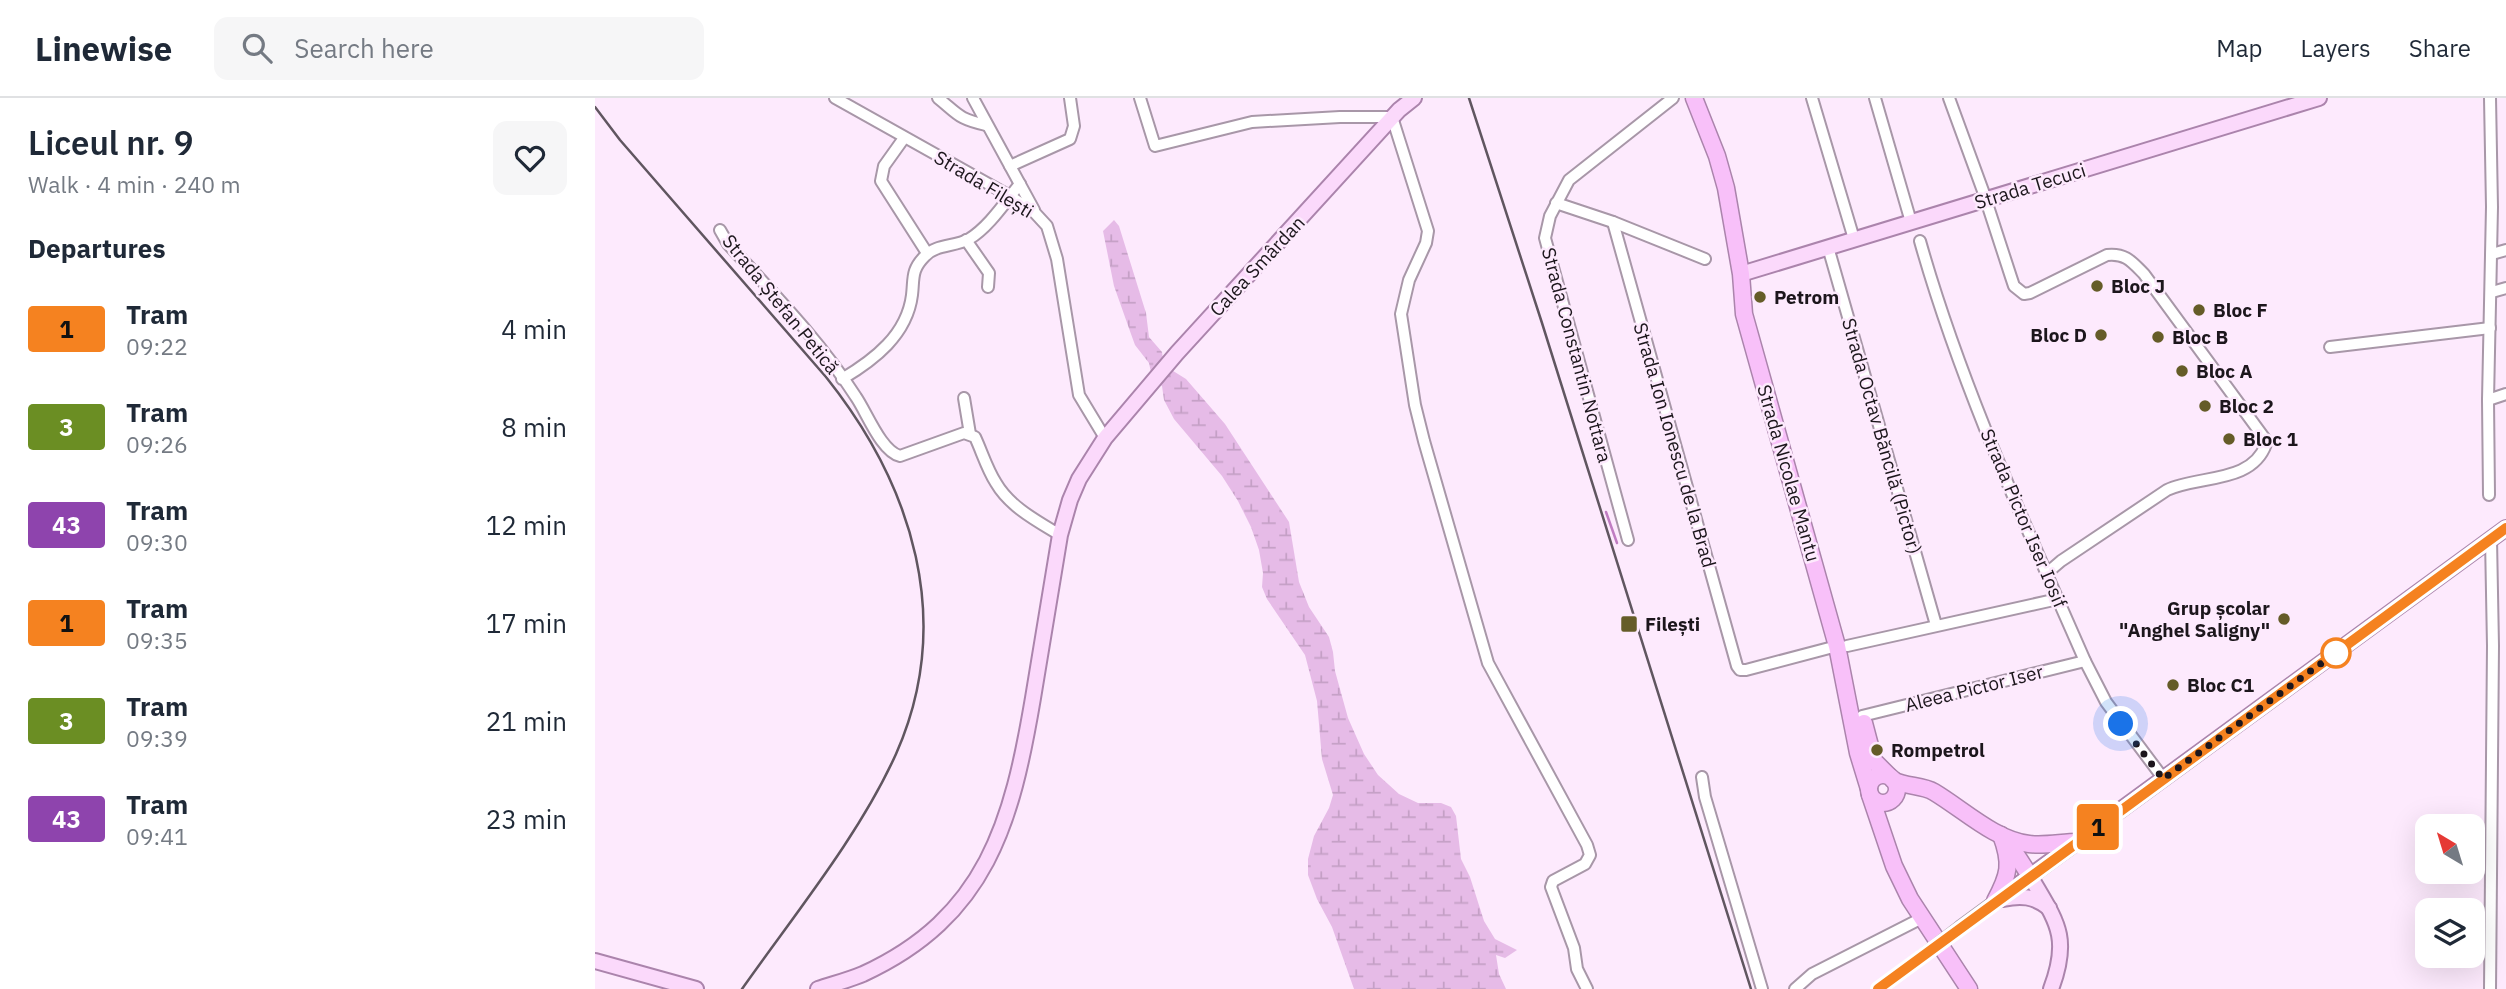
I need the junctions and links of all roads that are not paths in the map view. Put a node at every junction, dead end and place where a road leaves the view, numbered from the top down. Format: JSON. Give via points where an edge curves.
{"nodes":[{"id":1,"x":835,"y":98,"type":"edge"},
{"id":2,"x":938,"y":98,"type":"edge"},
{"id":3,"x":973,"y":98,"type":"edge"},
{"id":4,"x":1070,"y":98,"type":"edge"},
{"id":5,"x":1140,"y":98,"type":"edge"},
{"id":6,"x":1414,"y":98,"type":"edge"},
{"id":7,"x":1673,"y":98,"type":"edge"},
{"id":8,"x":1694,"y":98,"type":"edge"},
{"id":9,"x":1701,"y":98,"type":"edge"},
{"id":10,"x":1812,"y":98,"type":"edge"},
{"id":11,"x":1875,"y":98,"type":"edge"},
{"id":12,"x":1949,"y":98,"type":"edge"},
{"id":13,"x":2319,"y":98,"type":"edge"},
{"id":14,"x":2490,"y":98,"type":"edge"},
{"id":15,"x":1392,"y":117,"type":"junction"},
{"id":16,"x":986,"y":125,"type":"junction"},
{"id":17,"x":904,"y":138,"type":"junction"},
{"id":18,"x":1717,"y":156,"type":"junction"},
{"id":19,"x":1010,"y":166,"type":"junction"},
{"id":20,"x":1020,"y":184,"type":"junction"},
{"id":21,"x":1010,"y":197,"type":"junction"},
{"id":22,"x":1986,"y":200,"type":"junction"},
{"id":23,"x":1556,"y":203,"type":"junction"},
{"id":24,"x":1035,"y":212,"type":"junction"},
{"id":25,"x":1613,"y":222,"type":"junction"},
{"id":26,"x":1911,"y":222,"type":"junction"},
{"id":27,"x":720,"y":230,"type":"dead end"},
{"id":28,"x":1854,"y":239,"type":"junction"},
{"id":29,"x":966,"y":240,"type":"junction"},
{"id":30,"x":1920,"y":241,"type":"dead end"},
{"id":31,"x":1828,"y":247,"type":"junction"},
{"id":32,"x":2506,"y":250,"type":"edge"},
{"id":33,"x":927,"y":253,"type":"junction"},
{"id":34,"x":2492,"y":254,"type":"junction"},
{"id":35,"x":1705,"y":259,"type":"dead end"},
{"id":36,"x":1741,"y":274,"type":"junction"},
{"id":37,"x":988,"y":286,"type":"dead end"},
{"id":38,"x":2506,"y":288,"type":"edge"},
{"id":39,"x":2492,"y":292,"type":"junction"},
{"id":40,"x":2490,"y":328,"type":"junction"},
{"id":41,"x":2330,"y":347,"type":"dead end"},
{"id":42,"x":842,"y":379,"type":"junction"},
{"id":43,"x":2506,"y":394,"type":"edge"},
{"id":44,"x":964,"y":398,"type":"dead end"},
{"id":45,"x":2489,"y":400,"type":"junction"},
{"id":46,"x":970,"y":434,"type":"junction"},
{"id":47,"x":1105,"y":438,"type":"junction"},
{"id":48,"x":2489,"y":495,"type":"dead end"},
{"id":49,"x":2506,"y":528,"type":"edge"},
{"id":50,"x":1060,"y":535,"type":"junction"},
{"id":51,"x":2491,"y":539,"type":"junction"},
{"id":52,"x":1628,"y":540,"type":"dead end"},
{"id":53,"x":2047,"y":573,"type":"junction"},
{"id":54,"x":2058,"y":599,"type":"junction"},
{"id":55,"x":1936,"y":625,"type":"junction"},
{"id":56,"x":1842,"y":646,"type":"junction"},
{"id":57,"x":2085,"y":661,"type":"junction"},
{"id":58,"x":1862,"y":716,"type":"junction"},
{"id":59,"x":1702,"y":777,"type":"dead end"},
{"id":60,"x":2163,"y":779,"type":"junction"},
{"id":61,"x":1892,"y":788,"type":"junction"},
{"id":62,"x":1869,"y":792,"type":"junction"},
{"id":63,"x":1883,"y":833,"type":"junction"},
{"id":64,"x":2001,"y":835,"type":"junction"},
{"id":65,"x":2078,"y":842,"type":"junction"},
{"id":66,"x":2030,"y":876,"type":"junction"},
{"id":67,"x":1995,"y":901,"type":"junction"},
{"id":68,"x":2050,"y":909,"type":"junction"},
{"id":69,"x":1922,"y":918,"type":"junction"},
{"id":70,"x":595,"y":961,"type":"edge"},
{"id":71,"x":696,"y":989,"type":"edge"},
{"id":72,"x":818,"y":989,"type":"edge"},
{"id":73,"x":1587,"y":989,"type":"edge"},
{"id":74,"x":1762,"y":989,"type":"edge"},
{"id":75,"x":1795,"y":989,"type":"edge"},
{"id":76,"x":1878,"y":989,"type":"edge"},
{"id":77,"x":1969,"y":989,"type":"edge"},
{"id":78,"x":2051,"y":989,"type":"edge"},
{"id":79,"x":2490,"y":989,"type":"edge"}],
"edges":[{"from":1,"to":17,"type":"street","name":"Strada Filești"},
{"from":2,"to":16,"type":"street","via":[[957,116]]},
{"from":3,"to":16,"type":"street"},
{"from":4,"to":19,"type":"street","via":[[1074,126],[1070,139]]},
{"from":5,"to":15,"type":"street","via":[[1155,146],[1252,122]]},
{"from":6,"to":15,"type":"main road","name":"Calea Smârdan"},
{"from":7,"to":23,"type":"street","name":"Strada Constantin Nottara","via":[[1576,173]]},
{"from":8,"to":18,"type":"highway"},
{"from":9,"to":18,"type":"street"},
{"from":10,"to":28,"type":"street"},
{"from":11,"to":26,"type":"street"},
{"from":12,"to":22,"type":"street"},
{"from":13,"to":22,"type":"main road","name":"Strada Tecuci"},
{"from":14,"to":34,"type":"street"},
{"from":15,"to":47,"type":"main road","name":"Calea Smârdan"},
{"from":15,"to":73,"type":"street","via":[[1428,230],[1401,314],[1415,405],[1488,663],[1590,855],[1585,864],[1553,881],[1551,887]]},
{"from":16,"to":19,"type":"street"},
{"from":17,"to":21,"type":"street","name":"Strada Filești"},
{"from":17,"to":33,"type":"street","via":[[884,166],[881,181]]},
{"from":18,"to":36,"type":"highway"},
{"from":19,"to":20,"type":"street"},
{"from":20,"to":21,"type":"street"},
{"from":20,"to":24,"type":"street"},
{"from":21,"to":24,"type":"street","name":"Strada Filești"},
{"from":21,"to":29,"type":"street"},
{"from":22,"to":26,"type":"main road","name":"Strada Tecuci"},
{"from":22,"to":53,"type":"street","via":[[2014,286],[2024,294],[2107,255],[2126,257],[2144,274],[2266,444],[2261,454],[2238,472],[2167,490]]},
{"from":23,"to":25,"type":"street"},
{"from":23,"to":52,"type":"street","name":"Strada Constantin Nottara","via":[[1546,226],[1547,251]]},
{"from":24,"to":47,"type":"street","name":"Strada Filești","via":[[1047,226],[1057,259],[1079,395]]},
{"from":25,"to":35,"type":"street"},
{"from":25,"to":56,"type":"street","name":"Strada Ion Ionescu de la Brad","via":[[1738,668],[1747,670]]},
{"from":26,"to":28,"type":"main road","name":"Strada Tecuci"},
{"from":27,"to":42,"type":"street","name":"Strada Ștefan Petică"},
{"from":28,"to":31,"type":"main road","name":"Strada Tecuci"},
{"from":29,"to":33,"type":"street"},
{"from":29,"to":37,"type":"street","via":[[989,273]]},
{"from":30,"to":53,"type":"street","name":"Strada Pictor Iser Iosif","via":[[1965,380]]},
{"from":31,"to":36,"type":"main road","name":"Strada Tecuci"},
{"from":31,"to":55,"type":"street","name":"Strada Octav Băncilă (Pictor)"},
{"from":32,"to":34,"type":"street"},
{"from":33,"to":42,"type":"street","name":"Strada Ștefan Petică","via":[[915,268],[909,308],[887,347]]},
{"from":34,"to":39,"type":"street"},
{"from":36,"to":56,"type":"highway","via":[[1761,332]]},
{"from":38,"to":39,"type":"street"},
{"from":39,"to":40,"type":"street"},
{"from":40,"to":41,"type":"street"},
{"from":40,"to":45,"type":"street"},
{"from":42,"to":46,"type":"street","name":"Strada Ștefan Petică","via":[[895,455]]},
{"from":43,"to":45,"type":"street"},
{"from":44,"to":46,"type":"street"},
{"from":45,"to":48,"type":"street"},
{"from":46,"to":50,"type":"street","via":[[1004,495]]},
{"from":47,"to":50,"type":"main road","name":"Calea Smârdan","via":[[1079,479]]},
{"from":49,"to":51,"type":"main road"},
{"from":50,"to":72,"type":"main road","name":"Calea Smârdan","via":[[1023,754],[1008,816],[991,855],[955,908],[910,948],[862,974]]},
{"from":51,"to":60,"type":"main road"},
{"from":51,"to":79,"type":"street"},
{"from":53,"to":54,"type":"street","name":"Strada Pictor Iser Iosif"},
{"from":54,"to":55,"type":"street"},
{"from":54,"to":57,"type":"street","name":"Strada Pictor Iser Iosif"},
{"from":55,"to":56,"type":"street"},
{"from":56,"to":58,"type":"highway"},
{"from":56,"to":62,"type":"highway","via":[[1858,753]]},
{"from":57,"to":58,"type":"street","name":"Aleea Pictor Iser"},
{"from":57,"to":60,"type":"street","name":"Strada Pictor Iser Iosif","via":[[2106,702]]},
{"from":58,"to":61,"type":"highway","via":[[1874,761]]},
{"from":59,"to":74,"type":"street"},
{"from":60,"to":65,"type":"main road"},
{"from":61,"to":62,"type":"highway","via":[[1877,801]]},
{"from":61,"to":62,"type":"highway","via":[[1879,775]]},
{"from":61,"to":63,"type":"highway"},
{"from":61,"to":64,"type":"highway","via":[[1902,784],[1928,789]]},
{"from":62,"to":63,"type":"highway"},
{"from":63,"to":69,"type":"highway"},
{"from":64,"to":65,"type":"highway","via":[[2030,844]]},
{"from":64,"to":66,"type":"highway"},
{"from":64,"to":67,"type":"highway","via":[[2009,865]]},
{"from":65,"to":66,"type":"main road"},
{"from":66,"to":67,"type":"main road"},
{"from":66,"to":68,"type":"main road"},
{"from":67,"to":68,"type":"main road","via":[[2026,896]]},
{"from":67,"to":76,"type":"street","bridge":true},
{"from":68,"to":78,"type":"main road","via":[[2062,950]]},
{"from":69,"to":75,"type":"street","via":[[1812,974]]},
{"from":69,"to":77,"type":"highway"},
{"from":70,"to":71,"type":"main road"}]}
